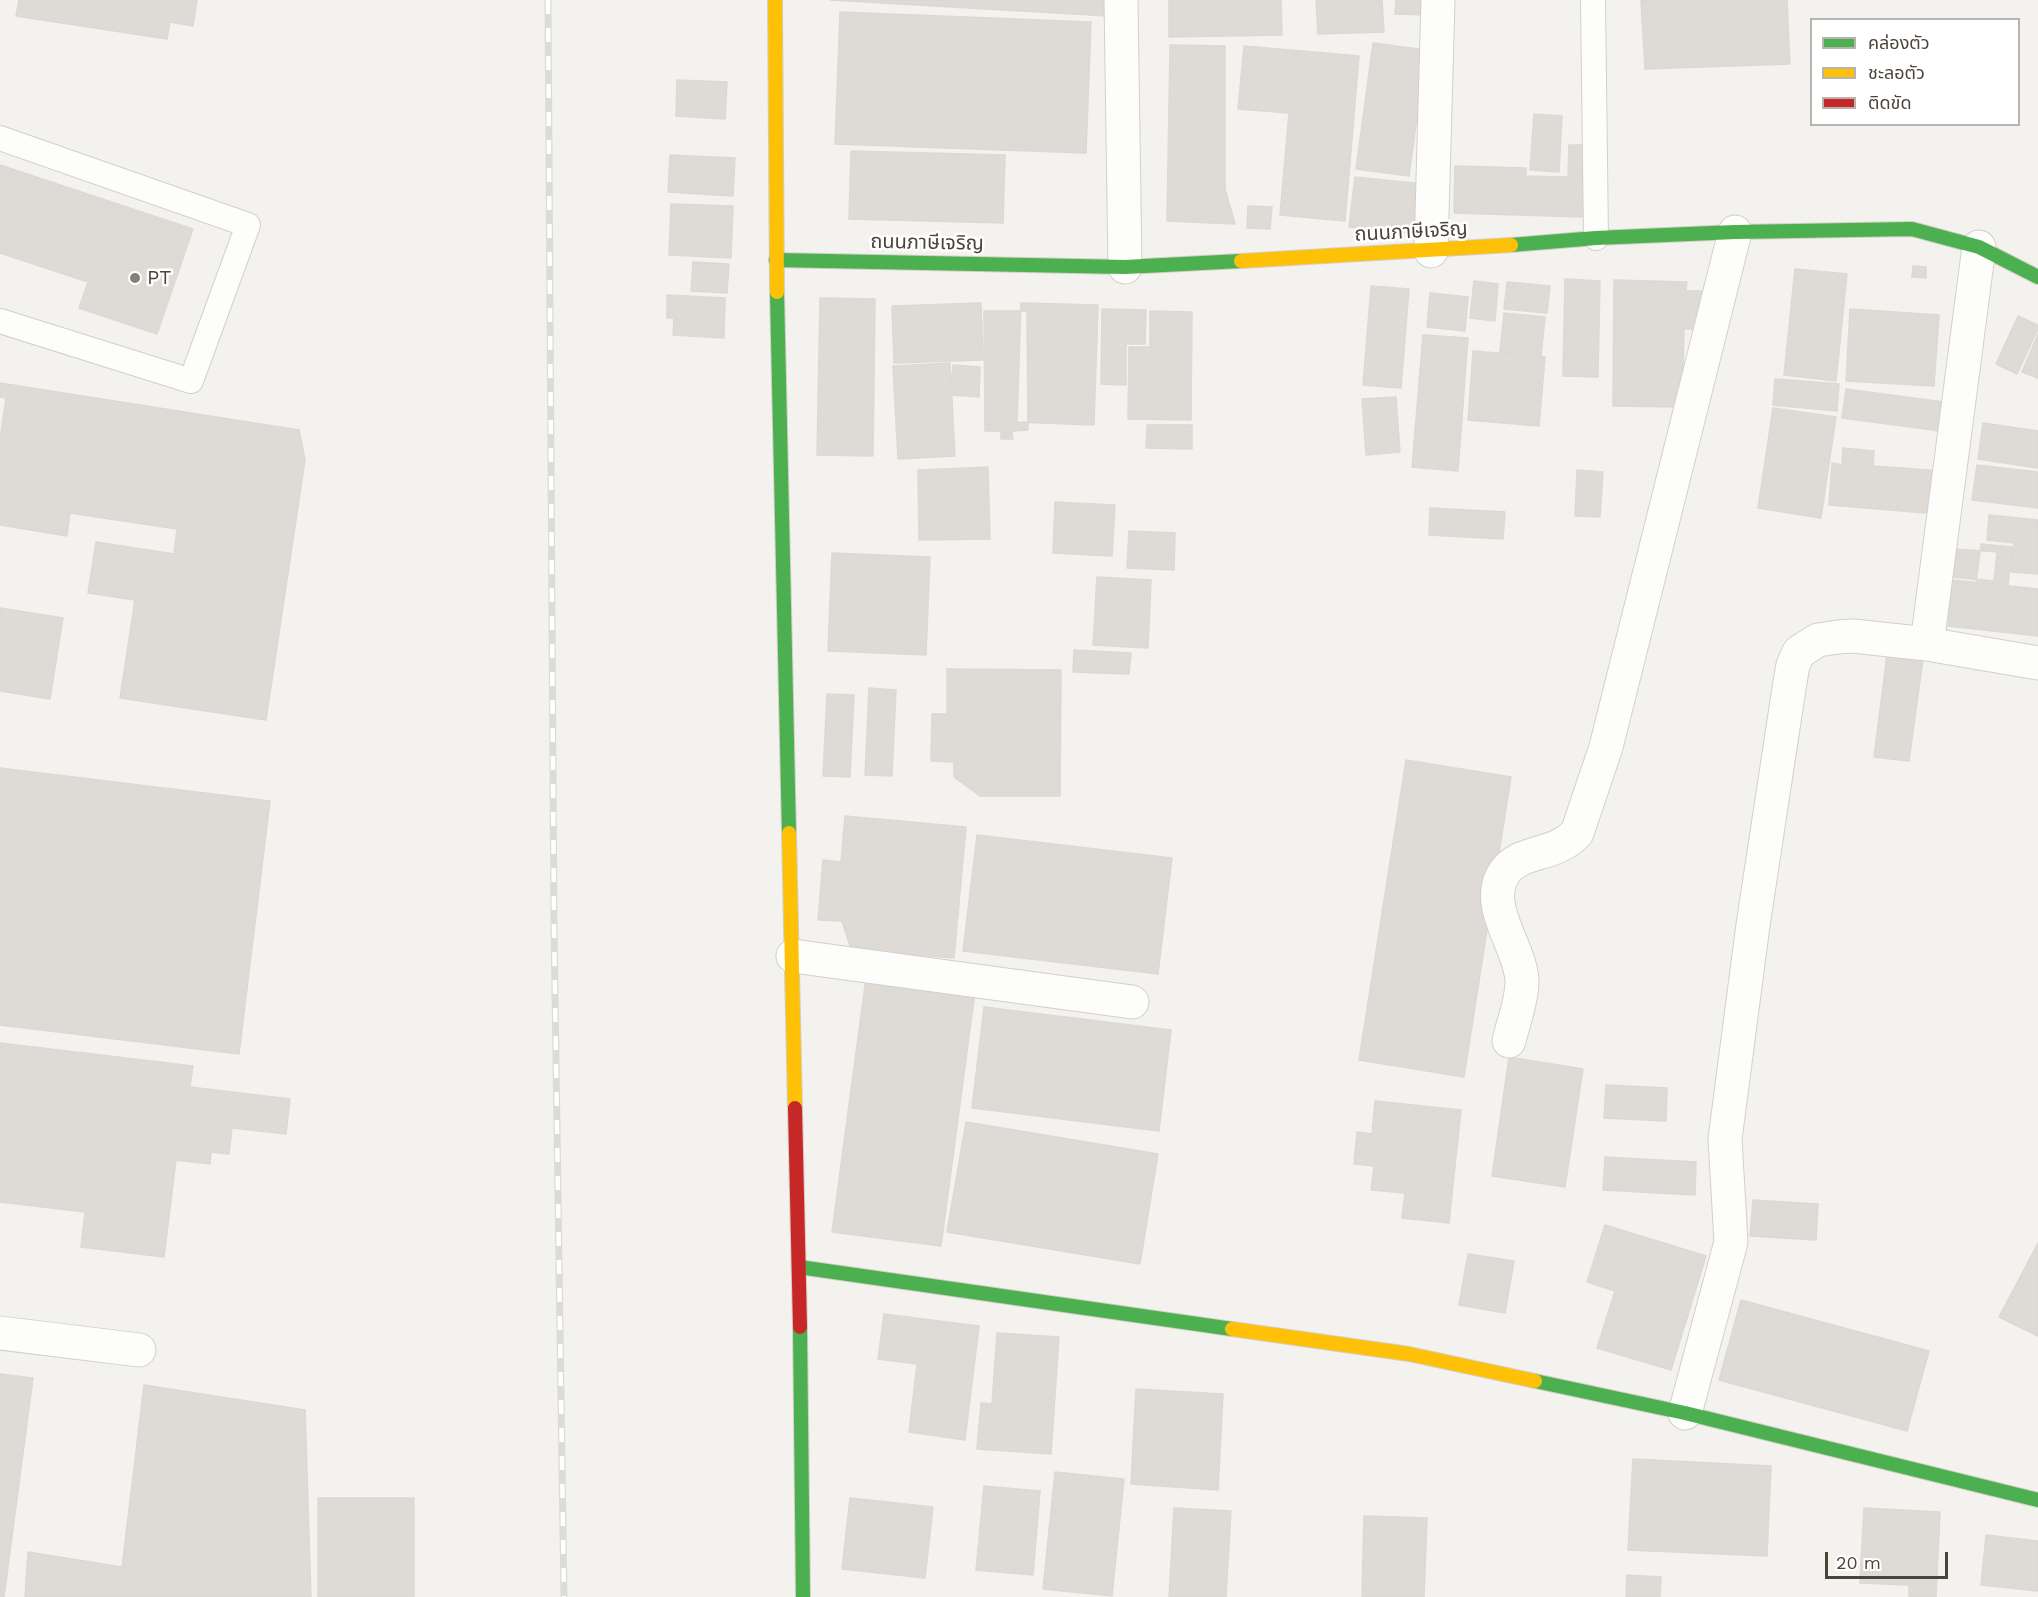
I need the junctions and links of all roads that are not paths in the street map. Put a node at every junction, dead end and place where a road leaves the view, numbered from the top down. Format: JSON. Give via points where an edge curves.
{"nodes":[{"id":1,"x":775,"y":0,"type":"edge"},
{"id":2,"x":1121,"y":0,"type":"edge"},
{"id":3,"x":1438,"y":0,"type":"edge"},
{"id":4,"x":1593,"y":0,"type":"edge"},
{"id":5,"x":0,"y":138,"type":"edge"},
{"id":6,"x":1735,"y":232,"type":"junction"},
{"id":7,"x":1596,"y":238,"type":"junction"},
{"id":8,"x":1979,"y":246,"type":"junction"},
{"id":9,"x":1431,"y":251,"type":"junction"},
{"id":10,"x":776,"y":260,"type":"junction"},
{"id":11,"x":1125,"y":267,"type":"junction"},
{"id":12,"x":2038,"y":277,"type":"edge"},
{"id":13,"x":0,"y":321,"type":"edge"},
{"id":14,"x":1927,"y":644,"type":"junction"},
{"id":15,"x":2038,"y":663,"type":"edge"},
{"id":16,"x":793,"y":956,"type":"junction"},
{"id":17,"x":1132,"y":1002,"type":"dead end"},
{"id":18,"x":1509,"y":1041,"type":"dead end"},
{"id":19,"x":799,"y":1267,"type":"junction"},
{"id":20,"x":0,"y":1333,"type":"edge"},
{"id":21,"x":139,"y":1350,"type":"dead end"},
{"id":22,"x":1685,"y":1413,"type":"junction"},
{"id":23,"x":2038,"y":1500,"type":"edge"},
{"id":24,"x":803,"y":1597,"type":"edge"}],
"edges":[{"from":1,"to":10,"type":"street"},
{"from":2,"to":11,"type":"street"},
{"from":3,"to":9,"type":"street"},
{"from":4,"to":7,"type":"lane"},
{"from":5,"to":13,"type":"lane","via":[[248,225],[191,381]]},
{"from":6,"to":7,"type":"street","name":"ถนนภาษีเจริญ"},
{"from":6,"to":8,"type":"street","name":"ถนนภาษีเจริญ","via":[[1912,229]]},
{"from":6,"to":18,"type":"street","via":[[1606,747],[1577,833],[1557,848],[1522,858],[1507,869],[1501,881],[1499,912],[1522,983]]},
{"from":7,"to":9,"type":"street","name":"ถนนภาษีเจริญ"},
{"from":8,"to":12,"type":"street","name":"ถนนภาษีเจริญ"},
{"from":8,"to":14,"type":"street"},
{"from":9,"to":11,"type":"street","name":"ถนนภาษีเจริญ"},
{"from":10,"to":11,"type":"street","name":"ถนนภาษีเจริญ"},
{"from":10,"to":16,"type":"street"},
{"from":14,"to":15,"type":"street"},
{"from":14,"to":22,"type":"street","via":[[1838,637],[1812,643],[1795,658],[1753,925],[1725,1139],[1731,1242]]},
{"from":16,"to":17,"type":"street"},
{"from":16,"to":19,"type":"street"},
{"from":19,"to":22,"type":"street","via":[[1409,1354]]},
{"from":19,"to":24,"type":"street"},
{"from":20,"to":21,"type":"street"},
{"from":22,"to":23,"type":"street"}]}
